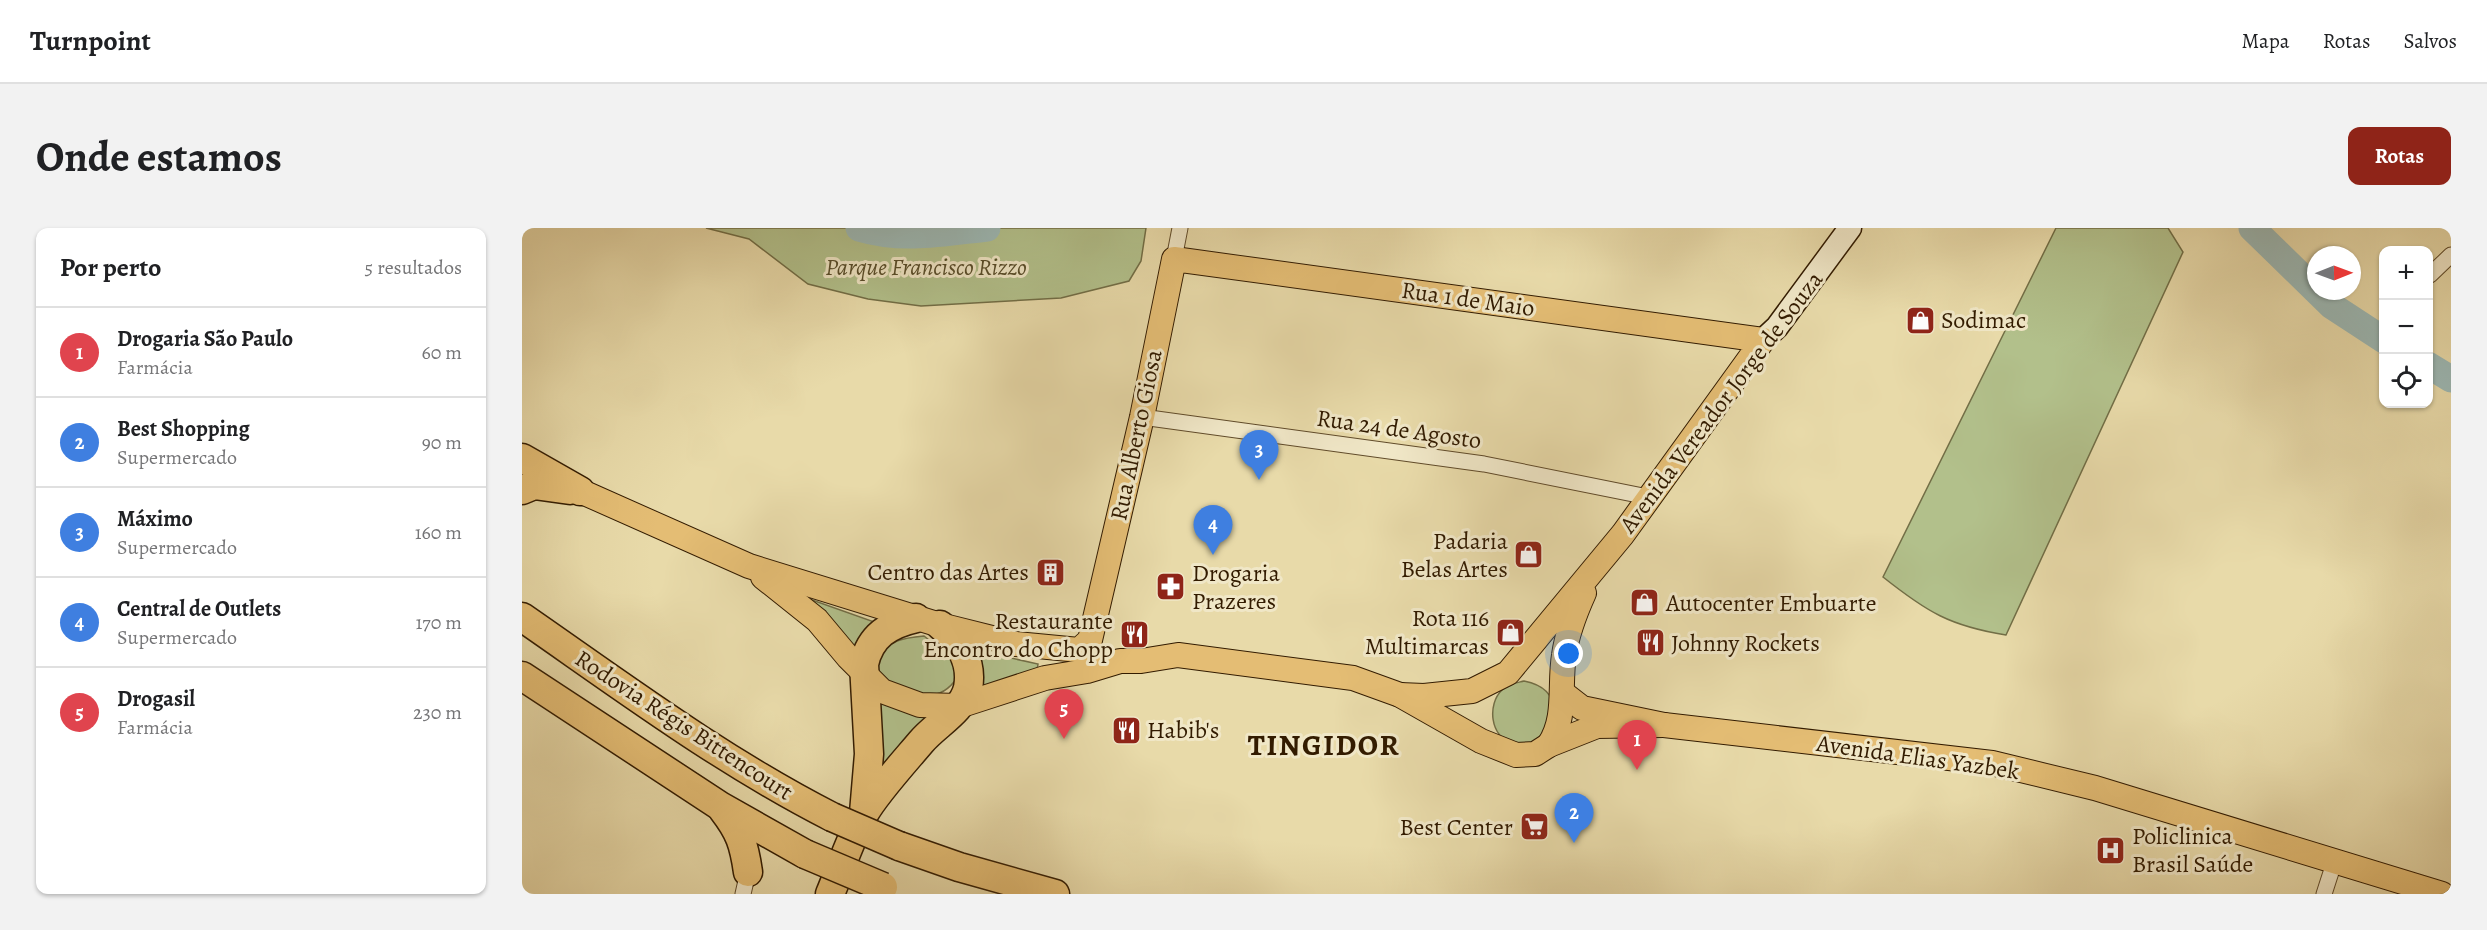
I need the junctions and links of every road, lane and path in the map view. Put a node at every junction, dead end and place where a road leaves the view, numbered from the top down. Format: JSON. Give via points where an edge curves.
{"nodes":[{"id":1,"x":1180,"y":228,"type":"edge"},
{"id":2,"x":1850,"y":228,"type":"edge"},
{"id":3,"x":2451,"y":255,"type":"edge"},
{"id":4,"x":1173,"y":259,"type":"junction"},
{"id":5,"x":2433,"y":272,"type":"edge"},
{"id":6,"x":1726,"y":335,"type":"junction"},
{"id":7,"x":1763,"y":340,"type":"junction"},
{"id":8,"x":1743,"y":368,"type":"junction"},
{"id":9,"x":1142,"y":417,"type":"junction"},
{"id":10,"x":522,"y":458,"type":"edge"},
{"id":11,"x":522,"y":490,"type":"edge"},
{"id":12,"x":580,"y":491,"type":"junction"},
{"id":13,"x":1648,"y":497,"type":"junction"},
{"id":14,"x":749,"y":566,"type":"junction"},
{"id":15,"x":1590,"y":575,"type":"junction"},
{"id":16,"x":522,"y":607,"type":"edge"},
{"id":17,"x":522,"y":617,"type":"edge"},
{"id":18,"x":928,"y":622,"type":"junction"},
{"id":19,"x":1090,"y":640,"type":"junction"},
{"id":20,"x":558,"y":642,"type":"junction"},
{"id":21,"x":1120,"y":661,"type":"junction"},
{"id":22,"x":522,"y":676,"type":"edge"},
{"id":23,"x":865,"y":676,"type":"junction"},
{"id":24,"x":1564,"y":694,"type":"junction"},
{"id":25,"x":1400,"y":695,"type":"junction"},
{"id":26,"x":959,"y":706,"type":"junction"},
{"id":27,"x":1664,"y":725,"type":"junction"},
{"id":28,"x":1549,"y":746,"type":"junction"},
{"id":29,"x":720,"y":806,"type":"junction"},
{"id":30,"x":864,"y":813,"type":"junction"},
{"id":31,"x":799,"y":851,"type":"junction"},
{"id":32,"x":2335,"y":860,"type":"junction"},
{"id":33,"x":745,"y":883,"type":"edge"},
{"id":34,"x":892,"y":891,"type":"edge"},
{"id":35,"x":830,"y":894,"type":"edge"},
{"id":36,"x":1055,"y":894,"type":"edge"},
{"id":37,"x":2324,"y":894,"type":"edge"},
{"id":38,"x":2442,"y":894,"type":"edge"}],
"edges":[{"from":1,"to":4,"type":"street","name":"Rua Alberto Giosa"},
{"from":2,"to":7,"type":"main road","name":"Avenida Vereador Jorge de Souza","via":[[1777,327]]},
{"from":3,"to":5,"type":"street"},
{"from":4,"to":6,"type":"main road","name":"Rua 1 de Maio"},
{"from":4,"to":9,"type":"main road","name":"Rua Alberto Giosa"},
{"from":6,"to":7,"type":"main road","name":"Rua 1 de Maio"},
{"from":6,"to":8,"type":"main road","via":[[1736,346]]},
{"from":7,"to":8,"type":"main road","name":"Avenida Vereador Jorge de Souza"},
{"from":8,"to":13,"type":"main road","name":"Avenida Vereador Jorge de Souza"},
{"from":9,"to":13,"type":"street","name":"Rua 24 de Agosto","via":[[1484,464]]},
{"from":9,"to":19,"type":"main road","name":"Rua Alberto Giosa"},
{"from":10,"to":12,"type":"highway"},
{"from":11,"to":12,"type":"highway","via":[[534,485]]},
{"from":12,"to":14,"type":"main road","name":"Avenida Elias Yazbek"},
{"from":13,"to":15,"type":"main road","name":"Avenida Vereador Jorge de Souza"},
{"from":14,"to":18,"type":"main road","name":"Avenida Elias Yazbek"},
{"from":14,"to":23,"type":"main road","name":"Avenida Elias Yazbek","via":[[817,620]]},
{"from":15,"to":24,"type":"main road","name":"Avenida Vereador Jorge de Souza","via":[[1567,639],[1561,680]]},
{"from":15,"to":25,"type":"main road","name":"Avenida Vereador Jorge de Souza","via":[[1508,673],[1472,691]]},
{"from":16,"to":20,"type":"highway"},
{"from":17,"to":20,"type":"highway","name":"Rodovia Régis Bittencourt"},
{"from":18,"to":19,"type":"main road","name":"Avenida Elias Yazbek","via":[[1017,644],[1062,650],[1079,650]]},
{"from":18,"to":23,"type":"highway","via":[[900,622],[879,633],[866,652]]},
{"from":18,"to":26,"type":"highway","via":[[961,646],[968,665],[968,686]]},
{"from":19,"to":21,"type":"main road","via":[[1101,653]]},
{"from":20,"to":36,"type":"highway","name":"Rodovia Régis Bittencourt","bridge":true,"via":[[716,751],[831,817],[959,867]]},
{"from":21,"to":25,"type":"main road","name":"Avenida Elias Yazbek","via":[[1140,662],[1178,655],[1353,678]]},
{"from":21,"to":26,"type":"main road","name":"Avenida Elias Yazbek","via":[[1045,678]]},
{"from":22,"to":29,"type":"highway","name":"Rodovia Régis Bittencourt"},
{"from":23,"to":26,"type":"main road","name":"Avenida Elias Yazbek","via":[[882,692],[901,700],[920,705]]},
{"from":23,"to":30,"type":"highway","via":[[869,754]]},
{"from":24,"to":27,"type":"main road","name":"Avenida Elias Yazbek","via":[[1582,708]]},
{"from":24,"to":28,"type":"main road","name":"Avenida Vereador Jorge de Souza","via":[[1558,728]]},
{"from":25,"to":28,"type":"main road","name":"Avenida Elias Yazbek","via":[[1498,750],[1526,756]]},
{"from":26,"to":30,"type":"highway","via":[[922,741]]},
{"from":27,"to":28,"type":"main road","name":"Avenida Elias Yazbek","via":[[1597,726]]},
{"from":27,"to":32,"type":"main road","name":"Avenida Elias Yazbek","via":[[1992,763],[2095,788]]},
{"from":29,"to":31,"type":"highway","name":"Rodovia Régis Bittencourt"},
{"from":29,"to":33,"type":"highway","via":[[738,829],[744,845]]},
{"from":30,"to":35,"type":"highway"},
{"from":31,"to":33,"type":"highway","via":[[778,851],[764,857]]},
{"from":31,"to":34,"type":"highway","name":"Rodovia Régis Bittencourt","bridge":true},
{"from":32,"to":37,"type":"street"},
{"from":32,"to":38,"type":"main road","name":"Avenida Elias Yazbek"}]}
